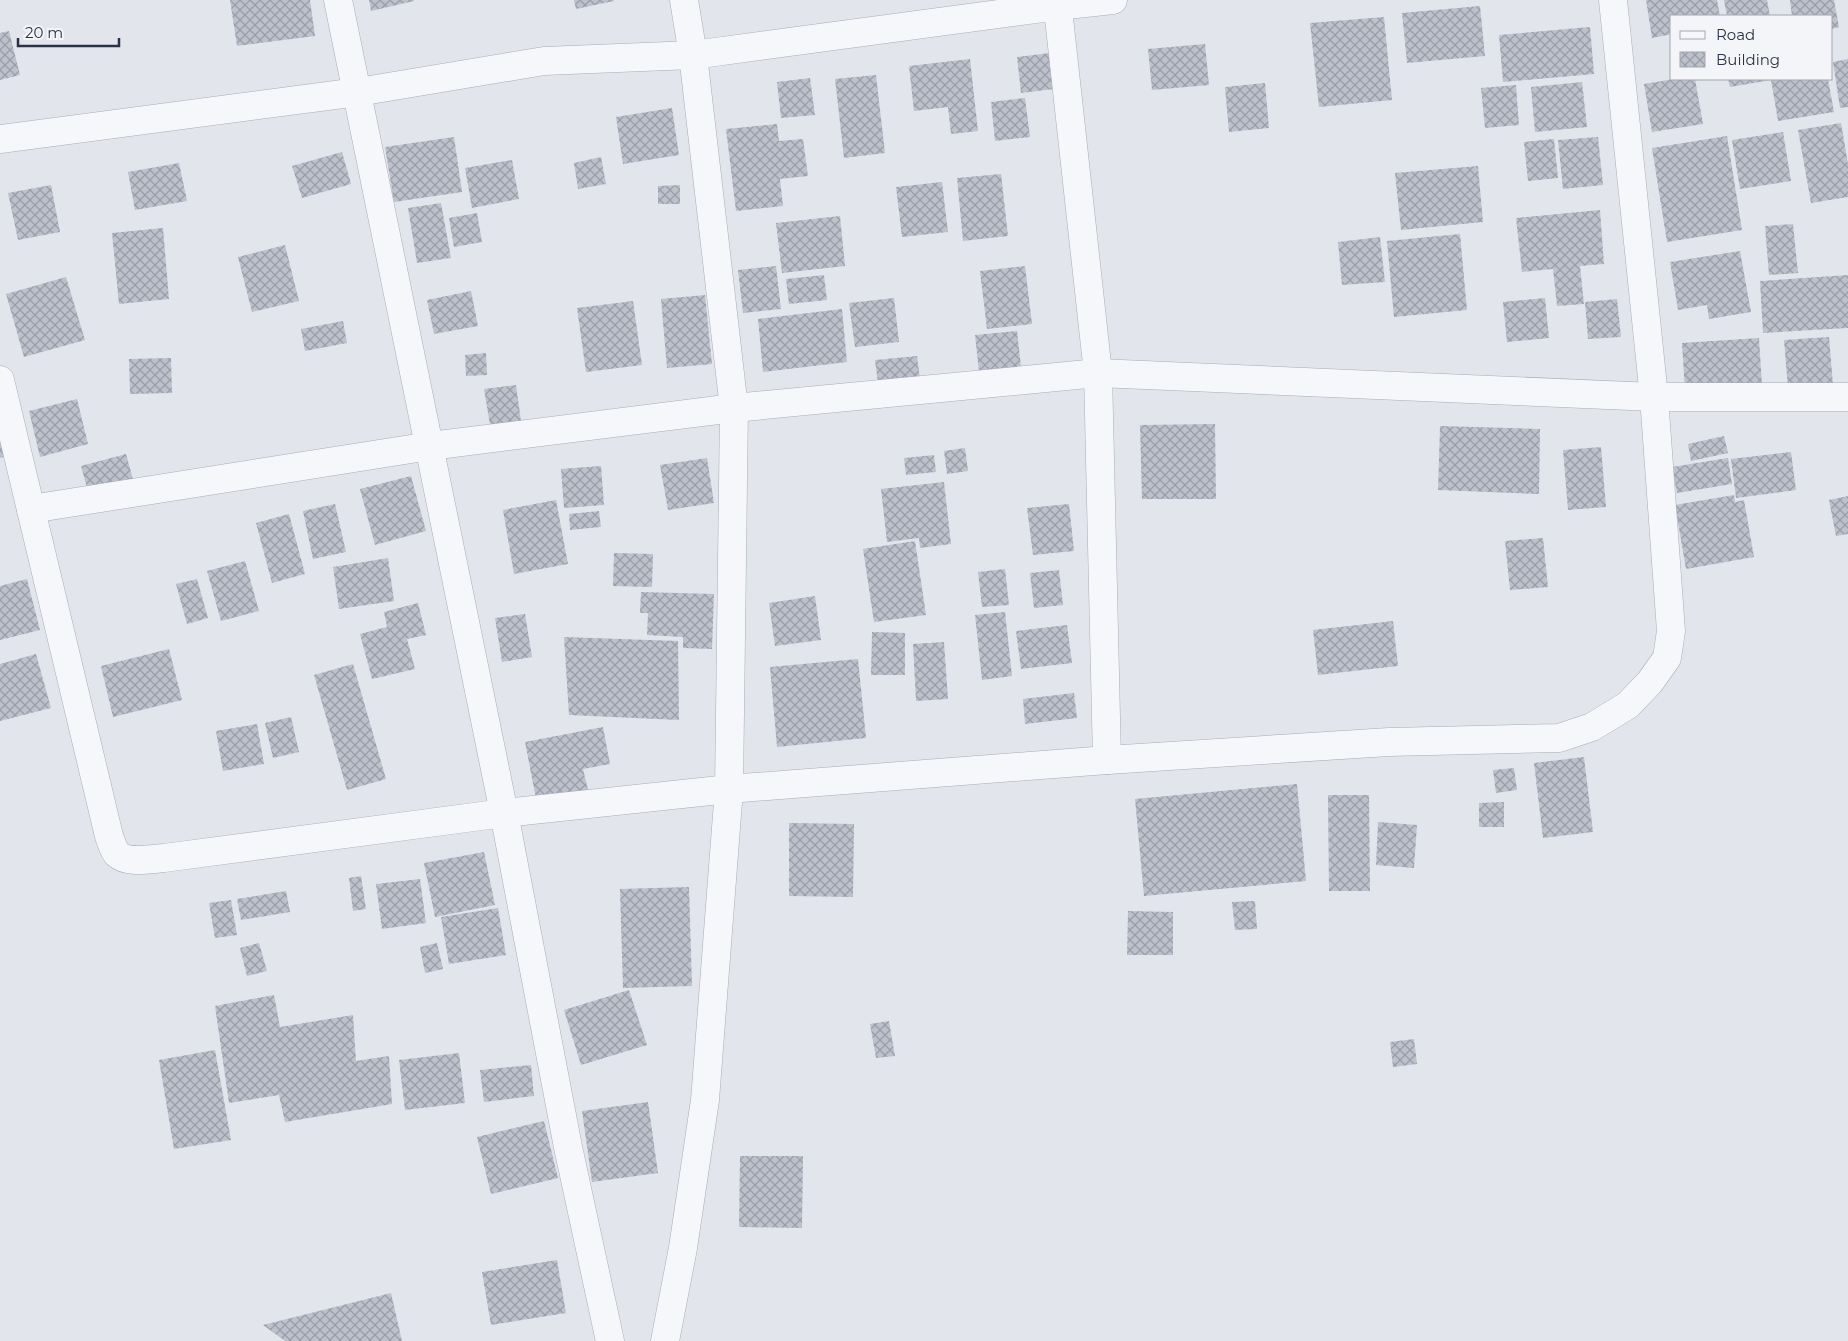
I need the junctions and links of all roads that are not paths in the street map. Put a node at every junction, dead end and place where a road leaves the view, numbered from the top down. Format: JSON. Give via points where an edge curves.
{"nodes":[{"id":1,"x":338,"y":0,"type":"edge"},
{"id":2,"x":684,"y":0,"type":"edge"},
{"id":3,"x":1112,"y":0,"type":"edge"},
{"id":4,"x":1613,"y":0,"type":"edge"},
{"id":5,"x":1058,"y":3,"type":"edge"},
{"id":6,"x":693,"y":55,"type":"junction"},
{"id":7,"x":358,"y":92,"type":"junction"},
{"id":8,"x":0,"y":139,"type":"edge"},
{"id":9,"x":1098,"y":373,"type":"junction"},
{"id":10,"x":0,"y":380,"type":"edge"},
{"id":11,"x":1654,"y":397,"type":"junction"},
{"id":12,"x":1848,"y":397,"type":"edge"},
{"id":13,"x":734,"y":408,"type":"junction"},
{"id":14,"x":430,"y":446,"type":"junction"},
{"id":15,"x":32,"y":509,"type":"junction"},
{"id":16,"x":1107,"y":760,"type":"junction"},
{"id":17,"x":729,"y":790,"type":"junction"},
{"id":18,"x":504,"y":813,"type":"junction"},
{"id":19,"x":610,"y":1341,"type":"edge"},
{"id":20,"x":665,"y":1341,"type":"edge"}],
"edges":[{"from":1,"to":7,"type":"street"},
{"from":2,"to":6,"type":"street"},
{"from":3,"to":5,"type":"street"},
{"from":4,"to":11,"type":"street"},
{"from":5,"to":6,"type":"street"},
{"from":5,"to":9,"type":"street"},
{"from":6,"to":7,"type":"street","via":[[544,62]]},
{"from":6,"to":13,"type":"street"},
{"from":7,"to":8,"type":"street"},
{"from":7,"to":14,"type":"street"},
{"from":9,"to":11,"type":"street"},
{"from":9,"to":13,"type":"street"},
{"from":9,"to":16,"type":"street"},
{"from":10,"to":15,"type":"street"},
{"from":11,"to":12,"type":"street"},
{"from":11,"to":16,"type":"street","via":[[1671,631],[1667,658],[1628,705],[1592,727],[1559,738],[1389,742]]},
{"from":13,"to":14,"type":"street"},
{"from":13,"to":17,"type":"street"},
{"from":14,"to":15,"type":"street"},
{"from":14,"to":18,"type":"street"},
{"from":15,"to":18,"type":"street","via":[[109,836],[118,854],[126,859],[164,858]]},
{"from":16,"to":17,"type":"street"},
{"from":17,"to":18,"type":"street"},
{"from":17,"to":20,"type":"street","via":[[705,1100],[683,1248]]},
{"from":18,"to":19,"type":"street","via":[[568,1147]]}]}
